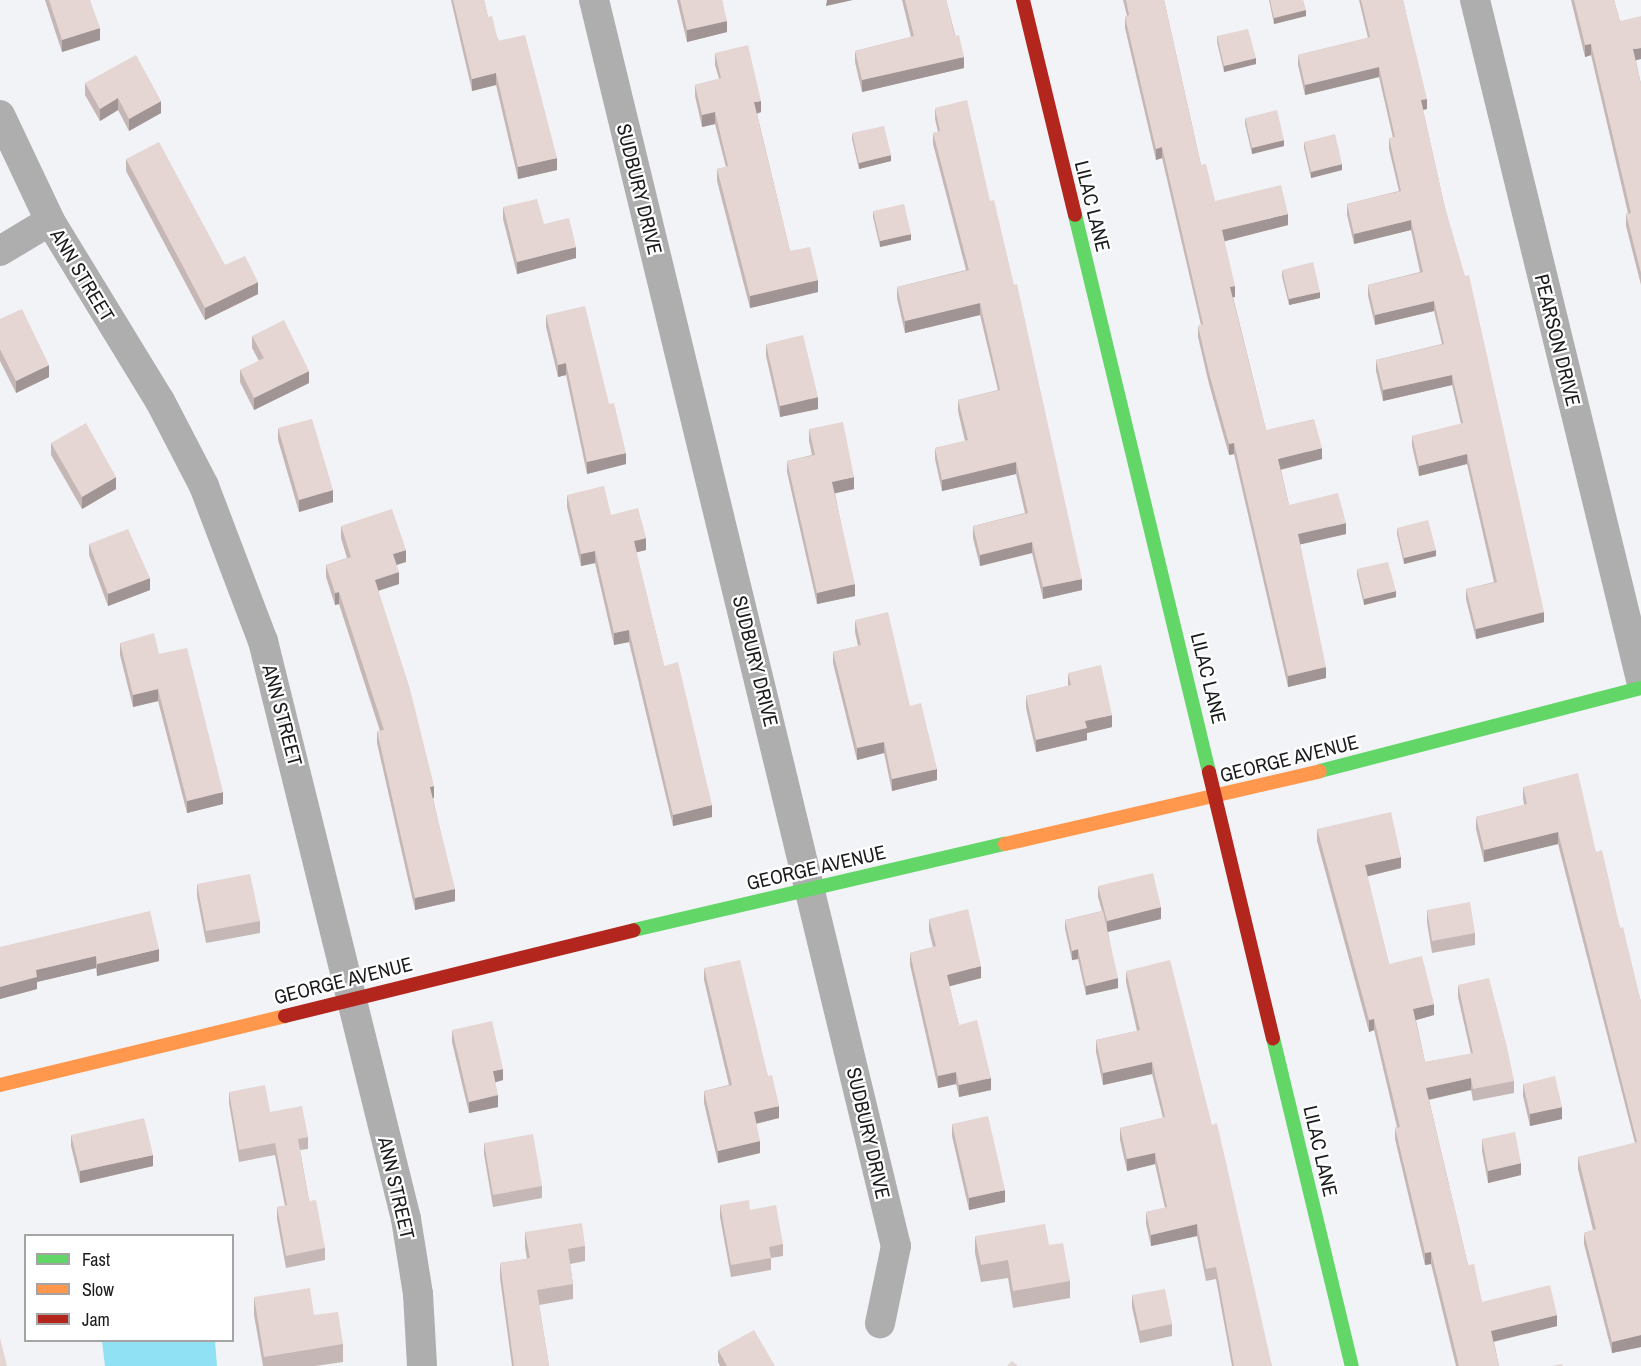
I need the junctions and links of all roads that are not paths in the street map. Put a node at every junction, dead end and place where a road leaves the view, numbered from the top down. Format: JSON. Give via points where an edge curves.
{"nodes":[{"id":1,"x":594,"y":0,"type":"edge"},
{"id":2,"x":1023,"y":0,"type":"edge"},
{"id":3,"x":1474,"y":0,"type":"edge"},
{"id":4,"x":0,"y":115,"type":"edge"},
{"id":5,"x":50,"y":221,"type":"junction"},
{"id":6,"x":0,"y":251,"type":"edge"},
{"id":7,"x":1641,"y":680,"type":"edge"},
{"id":8,"x":1641,"y":688,"type":"edge"},
{"id":9,"x":1218,"y":797,"type":"junction"},
{"id":10,"x":811,"y":887,"type":"junction"},
{"id":11,"x":352,"y":997,"type":"junction"},
{"id":12,"x":0,"y":1085,"type":"edge"},
{"id":13,"x":880,"y":1323,"type":"dead end"},
{"id":14,"x":422,"y":1366,"type":"edge"},
{"id":15,"x":1352,"y":1366,"type":"edge"}],
"edges":[{"from":1,"to":10,"type":"street","name":"SUDBURY DRIVE"},
{"from":2,"to":9,"type":"street","name":"LILAC LANE"},
{"from":3,"to":7,"type":"street","name":"PEARSON DRIVE"},
{"from":4,"to":5,"type":"street","name":"ANN STREET"},
{"from":5,"to":6,"type":"street"},
{"from":5,"to":11,"type":"street","name":"ANN STREET","via":[[160,401],[204,486],[263,641]]},
{"from":8,"to":9,"type":"street","name":"GEORGE AVENUE"},
{"from":9,"to":10,"type":"street","name":"GEORGE AVENUE"},
{"from":9,"to":15,"type":"street","name":"LILAC LANE"},
{"from":10,"to":11,"type":"street","name":"GEORGE AVENUE"},
{"from":10,"to":13,"type":"street","name":"SUDBURY DRIVE","via":[[896,1246]]},
{"from":11,"to":12,"type":"street","name":"GEORGE AVENUE"},
{"from":11,"to":14,"type":"street","name":"ANN STREET","via":[[405,1219],[418,1294]]}]}
